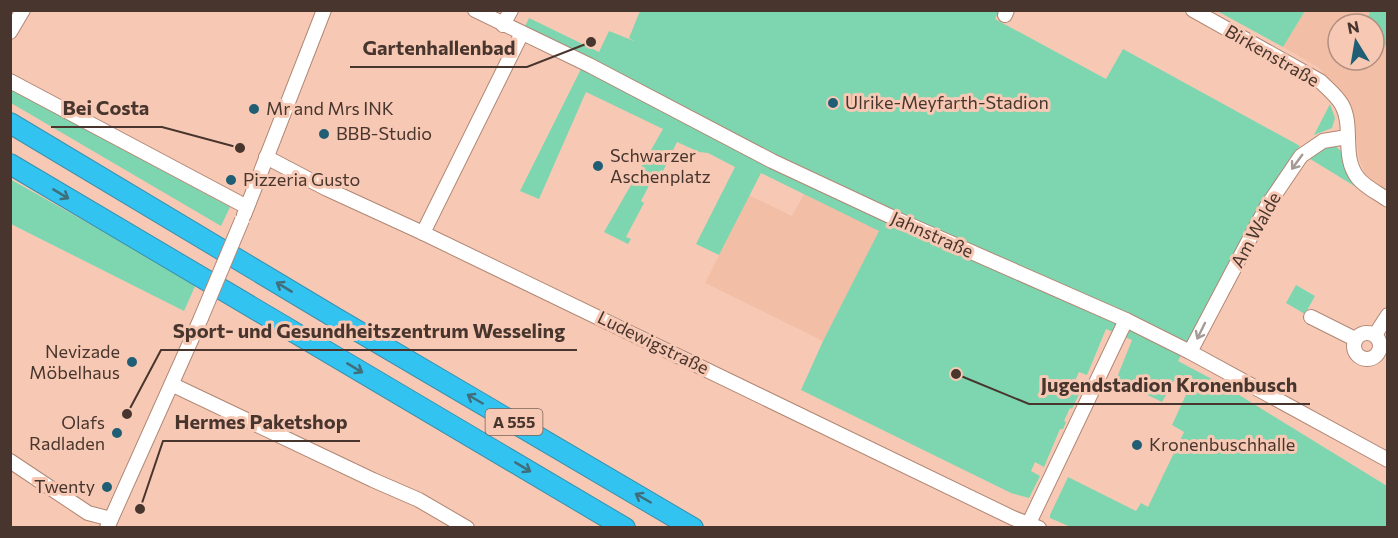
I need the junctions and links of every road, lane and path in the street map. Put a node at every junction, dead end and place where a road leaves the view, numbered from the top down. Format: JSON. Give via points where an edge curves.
{"nodes":[{"id":1,"x":23,"y":10,"type":"edge"},
{"id":2,"x":324,"y":10,"type":"edge"},
{"id":3,"x":475,"y":10,"type":"edge"},
{"id":4,"x":511,"y":10,"type":"edge"},
{"id":5,"x":1193,"y":10,"type":"edge"},
{"id":6,"x":503,"y":25,"type":"junction"},
{"id":7,"x":10,"y":32,"type":"edge"},
{"id":8,"x":522,"y":33,"type":"junction"},
{"id":9,"x":10,"y":81,"type":"edge"},
{"id":10,"x":10,"y":123,"type":"edge"},
{"id":11,"x":1347,"y":137,"type":"junction"},
{"id":12,"x":266,"y":157,"type":"junction"},
{"id":13,"x":10,"y":164,"type":"edge"},
{"id":14,"x":1388,"y":200,"type":"edge"},
{"id":15,"x":247,"y":208,"type":"junction"},
{"id":16,"x":423,"y":233,"type":"junction"},
{"id":17,"x":1388,"y":315,"type":"edge"},
{"id":18,"x":1311,"y":317,"type":"dead end"},
{"id":19,"x":1126,"y":320,"type":"junction"},
{"id":20,"x":1375,"y":335,"type":"junction"},
{"id":21,"x":1355,"y":339,"type":"junction"},
{"id":22,"x":1190,"y":352,"type":"junction"},
{"id":23,"x":1382,"y":357,"type":"edge"},
{"id":24,"x":172,"y":384,"type":"junction"},
{"id":25,"x":1388,"y":460,"type":"edge"},
{"id":26,"x":10,"y":461,"type":"edge"},
{"id":27,"x":109,"y":523,"type":"edge"},
{"id":28,"x":1034,"y":525,"type":"edge"},
{"id":29,"x":467,"y":528,"type":"edge"},
{"id":30,"x":625,"y":528,"type":"edge"},
{"id":31,"x":693,"y":528,"type":"edge"}],
"edges":[{"from":1,"to":7,"type":"street"},
{"from":2,"to":12,"type":"street"},
{"from":3,"to":6,"type":"street","name":"Jahnstraße"},
{"from":4,"to":6,"type":"street"},
{"from":5,"to":11,"type":"street","name":"Birkenstraße","via":[[1320,81],[1343,106]]},
{"from":6,"to":8,"type":"street","name":"Jahnstraße"},
{"from":8,"to":16,"type":"street"},
{"from":8,"to":19,"type":"street","name":"Jahnstraße","via":[[772,161]]},
{"from":9,"to":15,"type":"street"},
{"from":31,"to":10,"type":"highway","number":"A 555","one_way":true},
{"from":11,"to":14,"type":"street","name":"Birkenstraße","via":[[1356,176]]},
{"from":11,"to":22,"type":"street","name":"Am Walde","one_way":true,"via":[[1323,141],[1301,156],[1267,206]]},
{"from":12,"to":15,"type":"street"},
{"from":12,"to":16,"type":"street","name":"Ludewigstraße"},
{"from":13,"to":30,"type":"highway","number":"A 555","one_way":true},
{"from":15,"to":24,"type":"street","bridge":true},
{"from":16,"to":28,"type":"street","name":"Ludewigstraße"},
{"from":17,"to":20,"type":"street"},
{"from":18,"to":21,"type":"street"},
{"from":19,"to":22,"type":"street","name":"Jahnstraße"},
{"from":19,"to":28,"type":"street"},
{"from":20,"to":21,"type":"street","via":[[1365,333]]},
{"from":20,"to":23,"type":"street"},
{"from":21,"to":23,"type":"street","via":[[1354,349],[1360,356]]},
{"from":22,"to":25,"type":"street","name":"Jahnstraße"},
{"from":24,"to":27,"type":"street"},
{"from":24,"to":29,"type":"street","via":[[419,500]]},
{"from":26,"to":27,"type":"street"}]}
